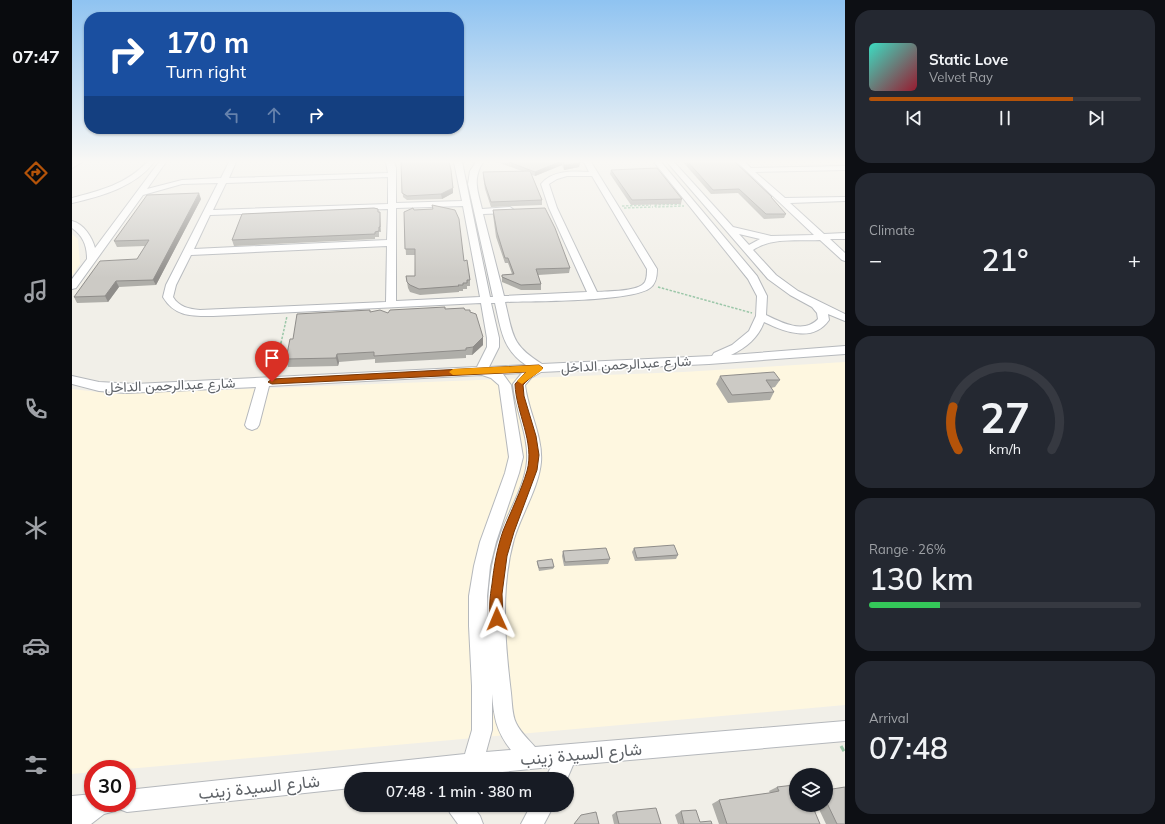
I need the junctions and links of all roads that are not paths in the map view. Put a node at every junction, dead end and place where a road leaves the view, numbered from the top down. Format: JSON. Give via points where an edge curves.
{"nodes":[{"id":1,"x":135,"y":200,"type":"edge"},
{"id":2,"x":213,"y":200,"type":"edge"},
{"id":3,"x":392,"y":200,"type":"edge"},
{"id":4,"x":476,"y":200,"type":"edge"},
{"id":5,"x":548,"y":200,"type":"edge"},
{"id":6,"x":611,"y":200,"type":"edge"},
{"id":7,"x":689,"y":200,"type":"edge"},
{"id":8,"x":704,"y":200,"type":"edge"},
{"id":9,"x":794,"y":200,"type":"edge"},
{"id":10,"x":783,"y":201,"type":"joint"},
{"id":11,"x":466,"y":203,"type":"joint"},
{"id":12,"x":392,"y":206,"type":"junction"},
{"id":13,"x":516,"y":210,"type":"edge"},
{"id":14,"x":478,"y":212,"type":"junction"},
{"id":15,"x":207,"y":213,"type":"junction"},
{"id":16,"x":72,"y":224,"type":"edge"},
{"id":17,"x":729,"y":229,"type":"junction"},
{"id":18,"x":845,"y":236,"type":"edge"},
{"id":19,"x":821,"y":237,"type":"junction"},
{"id":20,"x":772,"y":239,"type":"junction"},
{"id":21,"x":392,"y":243,"type":"junction"},
{"id":22,"x":748,"y":250,"type":"junction"},
{"id":23,"x":188,"y":252,"type":"junction"},
{"id":24,"x":845,"y":258,"type":"edge"},
{"id":25,"x":92,"y":259,"type":"junction"},
{"id":26,"x":72,"y":286,"type":"edge"},
{"id":27,"x":593,"y":295,"type":"junction"},
{"id":28,"x":485,"y":300,"type":"junction"},
{"id":29,"x":499,"y":300,"type":"junction"},
{"id":30,"x":391,"y":305,"type":"junction"},
{"id":31,"x":816,"y":306,"type":"junction"},
{"id":32,"x":761,"y":316,"type":"junction"},
{"id":33,"x":845,"y":318,"type":"edge"},
{"id":34,"x":845,"y":350,"type":"edge"},
{"id":35,"x":709,"y":360,"type":"junction"},
{"id":36,"x":539,"y":368,"type":"junction"},
{"id":37,"x":482,"y":371,"type":"junction"},
{"id":38,"x":72,"y":380,"type":"edge"},
{"id":39,"x":264,"y":382,"type":"junction"},
{"id":40,"x":252,"y":425,"type":"dead end"},
{"id":41,"x":845,"y":731,"type":"edge"},
{"id":42,"x":567,"y":755,"type":"junction"},
{"id":43,"x":530,"y":758,"type":"junction"},
{"id":44,"x":470,"y":765,"type":"junction"},
{"id":45,"x":440,"y":772,"type":"edge"},
{"id":46,"x":559,"y":772,"type":"edge"},
{"id":47,"x":344,"y":782,"type":"edge"},
{"id":48,"x":136,"y":800,"type":"edge"},
{"id":49,"x":84,"y":806,"type":"edge"},
{"id":50,"x":72,"y":807,"type":"edge"},
{"id":51,"x":90,"y":812,"type":"edge"},
{"id":52,"x":463,"y":812,"type":"edge"},
{"id":53,"x":539,"y":812,"type":"edge"},
{"id":54,"x":72,"y":824,"type":"edge"},
{"id":55,"x":472,"y":824,"type":"edge"},
{"id":56,"x":532,"y":824,"type":"edge"}],
"edges":[{"from":1,"to":25,"type":"street"},
{"from":2,"to":15,"type":"street"},
{"from":3,"to":12,"type":"street"},
{"from":4,"to":14,"type":"street"},
{"from":5,"to":27,"type":"street"},
{"from":6,"to":27,"type":"street","via":[[652,269],[652,276],[649,284],[627,293]]},
{"from":7,"to":32,"type":"street","via":[[753,278],[762,296]]},
{"from":8,"to":17,"type":"street"},
{"from":9,"to":10,"type":"street"},
{"from":10,"to":19,"type":"street"},
{"from":11,"to":12,"type":"street"},
{"from":11,"to":28,"type":"street"},
{"from":12,"to":15,"type":"street"},
{"from":12,"to":21,"type":"street"},
{"from":13,"to":14,"type":"street"},
{"from":14,"to":29,"type":"street"},
{"from":15,"to":23,"type":"street"},
{"from":16,"to":25,"type":"street","via":[[87,237],[92,247]]},
{"from":17,"to":20,"type":"street"},
{"from":17,"to":22,"type":"street"},
{"from":18,"to":19,"type":"street"},
{"from":19,"to":20,"type":"street"},
{"from":19,"to":24,"type":"street"},
{"from":20,"to":22,"type":"street","via":[[759,242]]},
{"from":21,"to":23,"type":"street"},
{"from":21,"to":30,"type":"street"},
{"from":22,"to":31,"type":"street","via":[[772,277],[794,294]]},
{"from":23,"to":30,"type":"street","via":[[171,285],[168,297],[175,307],[191,313]]},
{"from":25,"to":26,"type":"street"},
{"from":27,"to":29,"type":"street"},
{"from":28,"to":29,"type":"street"},
{"from":28,"to":30,"type":"street"},
{"from":28,"to":37,"type":"street","via":[[494,347]]},
{"from":29,"to":36,"type":"street","via":[[511,346],[517,354]]},
{"from":31,"to":32,"type":"street","via":[[824,320],[820,326],[811,330],[784,327]]},
{"from":31,"to":33,"type":"street"},
{"from":32,"to":35,"type":"street","via":[[754,333],[736,348]]},
{"from":34,"to":35,"type":"street","name":"شارع عبدالرحمن الداخل"},
{"from":35,"to":36,"type":"street","name":"شارع عبدالرحمن الداخل"},
{"from":36,"to":37,"type":"street","name":"شارع عبدالرحمن الداخل"},
{"from":36,"to":43,"type":"street","via":[[527,375],[519,384],[534,455],[532,470],[503,550],[496,594],[505,722]]},
{"from":37,"to":39,"type":"street","name":"شارع عبدالرحمن الداخل"},
{"from":37,"to":44,"type":"street","via":[[494,374],[502,379],[505,385],[516,457],[482,566],[478,596],[482,730]]},
{"from":38,"to":39,"type":"street","name":"شارع عبدالرحمن الداخل","via":[[114,389]]},
{"from":39,"to":40,"type":"street"},
{"from":41,"to":42,"type":"street","name":"شارع السيدة زينب"},
{"from":42,"to":43,"type":"street","name":"شارع السيدة زينب"},
{"from":42,"to":46,"type":"street"},
{"from":43,"to":44,"type":"street","name":"شارع السيدة زينب"},
{"from":44,"to":45,"type":"street","name":"شارع السيدة زينب"},
{"from":47,"to":48,"type":"street","name":"شارع السيدة زينب"},
{"from":49,"to":50,"type":"street"},
{"from":51,"to":54,"type":"street"},
{"from":52,"to":55,"type":"street"},
{"from":53,"to":56,"type":"street"}]}
